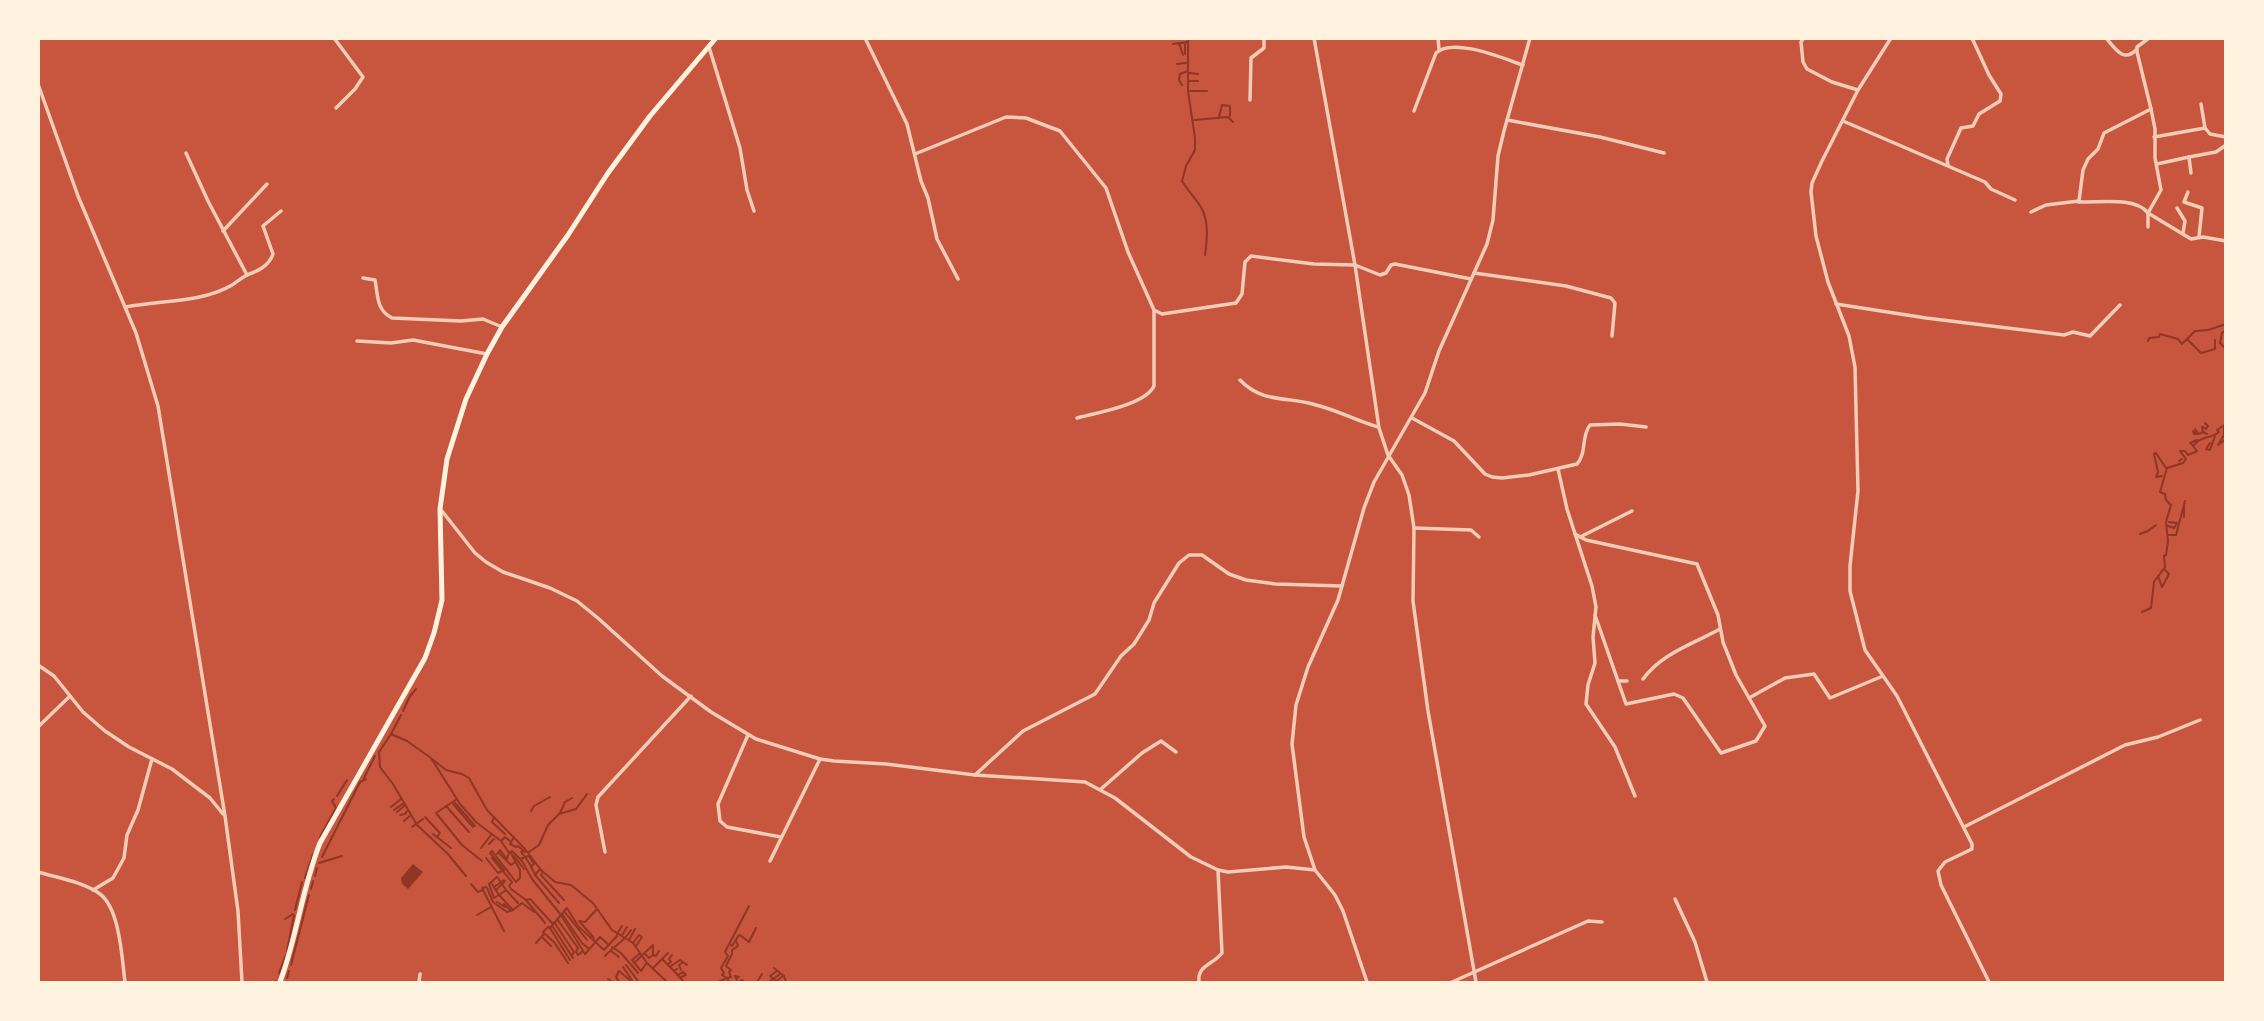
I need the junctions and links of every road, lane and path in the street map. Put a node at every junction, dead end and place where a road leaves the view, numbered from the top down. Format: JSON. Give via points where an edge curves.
{"nodes":[{"id":1,"x":334,"y":38,"type":"edge"},
{"id":2,"x":716,"y":38,"type":"edge"},
{"id":3,"x":865,"y":38,"type":"edge"},
{"id":4,"x":1264,"y":38,"type":"edge"},
{"id":5,"x":1314,"y":38,"type":"edge"},
{"id":6,"x":1438,"y":38,"type":"edge"},
{"id":7,"x":1530,"y":38,"type":"edge"},
{"id":8,"x":1804,"y":38,"type":"edge"},
{"id":9,"x":1891,"y":38,"type":"edge"},
{"id":10,"x":1972,"y":38,"type":"edge"},
{"id":11,"x":2106,"y":38,"type":"edge"},
{"id":12,"x":2149,"y":38,"type":"edge"},
{"id":13,"x":709,"y":47,"type":"junction"},
{"id":14,"x":1439,"y":49,"type":"junction"},
{"id":15,"x":2137,"y":49,"type":"junction"},
{"id":16,"x":1523,"y":65,"type":"junction"},
{"id":17,"x":38,"y":84,"type":"edge"},
{"id":18,"x":1858,"y":90,"type":"junction"},
{"id":19,"x":1250,"y":100,"type":"dead end"},
{"id":20,"x":2201,"y":104,"type":"dead end"},
{"id":21,"x":336,"y":108,"type":"dead end"},
{"id":22,"x":2151,"y":109,"type":"junction"},
{"id":23,"x":1414,"y":111,"type":"dead end"},
{"id":24,"x":1507,"y":120,"type":"junction"},
{"id":25,"x":1843,"y":121,"type":"junction"},
{"id":26,"x":2205,"y":128,"type":"junction"},
{"id":27,"x":2154,"y":137,"type":"junction"},
{"id":28,"x":2225,"y":137,"type":"edge"},
{"id":29,"x":2225,"y":145,"type":"edge"},
{"id":30,"x":1664,"y":152,"type":"dead end"},
{"id":31,"x":186,"y":153,"type":"dead end"},
{"id":32,"x":915,"y":154,"type":"junction"},
{"id":33,"x":2189,"y":157,"type":"junction"},
{"id":34,"x":2156,"y":164,"type":"junction"},
{"id":35,"x":1948,"y":166,"type":"junction"},
{"id":36,"x":2191,"y":173,"type":"dead end"},
{"id":37,"x":267,"y":184,"type":"dead end"},
{"id":38,"x":2188,"y":192,"type":"dead end"},
{"id":39,"x":2015,"y":200,"type":"dead end"},
{"id":40,"x":2077,"y":202,"type":"junction"},
{"id":41,"x":2177,"y":208,"type":"dead end"},
{"id":42,"x":281,"y":211,"type":"dead end"},
{"id":43,"x":754,"y":211,"type":"dead end"},
{"id":44,"x":2031,"y":212,"type":"dead end"},
{"id":45,"x":2148,"y":213,"type":"junction"},
{"id":46,"x":2148,"y":227,"type":"dead end"},
{"id":47,"x":223,"y":232,"type":"junction"},
{"id":48,"x":2183,"y":233,"type":"junction"},
{"id":49,"x":2199,"y":237,"type":"junction"},
{"id":50,"x":2225,"y":241,"type":"edge"},
{"id":51,"x":1354,"y":265,"type":"junction"},
{"id":52,"x":1474,"y":273,"type":"junction"},
{"id":53,"x":247,"y":275,"type":"junction"},
{"id":54,"x":363,"y":278,"type":"dead end"},
{"id":55,"x":958,"y":279,"type":"dead end"},
{"id":56,"x":1471,"y":279,"type":"junction"},
{"id":57,"x":1836,"y":304,"type":"junction"},
{"id":58,"x":2120,"y":305,"type":"dead end"},
{"id":59,"x":126,"y":307,"type":"junction"},
{"id":60,"x":1154,"y":310,"type":"junction"},
{"id":61,"x":502,"y":327,"type":"junction"},
{"id":62,"x":1612,"y":336,"type":"dead end"},
{"id":63,"x":357,"y":341,"type":"dead end"},
{"id":64,"x":487,"y":354,"type":"junction"},
{"id":65,"x":1240,"y":380,"type":"dead end"},
{"id":66,"x":1077,"y":418,"type":"dead end"},
{"id":67,"x":1412,"y":418,"type":"junction"},
{"id":68,"x":1646,"y":427,"type":"dead end"},
{"id":69,"x":1379,"y":428,"type":"junction"},
{"id":70,"x":1388,"y":454,"type":"junction"},
{"id":71,"x":1558,"y":469,"type":"junction"},
{"id":72,"x":440,"y":509,"type":"junction"},
{"id":73,"x":1632,"y":511,"type":"dead end"},
{"id":74,"x":1414,"y":528,"type":"junction"},
{"id":75,"x":1575,"y":534,"type":"junction"},
{"id":76,"x":1479,"y":537,"type":"dead end"},
{"id":77,"x":1580,"y":537,"type":"junction"},
{"id":78,"x":1342,"y":586,"type":"junction"},
{"id":79,"x":1595,"y":615,"type":"junction"},
{"id":80,"x":1720,"y":629,"type":"junction"},
{"id":81,"x":38,"y":665,"type":"edge"},
{"id":82,"x":1883,"y":676,"type":"junction"},
{"id":83,"x":1643,"y":679,"type":"dead end"},
{"id":84,"x":1618,"y":681,"type":"junction"},
{"id":85,"x":1627,"y":681,"type":"dead end"},
{"id":86,"x":70,"y":696,"type":"junction"},
{"id":87,"x":691,"y":696,"type":"junction"},
{"id":88,"x":1749,"y":698,"type":"junction"},
{"id":89,"x":2200,"y":720,"type":"dead end"},
{"id":90,"x":38,"y":727,"type":"edge"},
{"id":91,"x":748,"y":735,"type":"junction"},
{"id":92,"x":1176,"y":752,"type":"dead end"},
{"id":93,"x":152,"y":758,"type":"junction"},
{"id":94,"x":820,"y":759,"type":"junction"},
{"id":95,"x":975,"y":775,"type":"junction"},
{"id":96,"x":1100,"y":790,"type":"junction"},
{"id":97,"x":1636,"y":796,"type":"dead end"},
{"id":98,"x":225,"y":816,"type":"junction"},
{"id":99,"x":1964,"y":827,"type":"junction"},
{"id":100,"x":781,"y":837,"type":"junction"},
{"id":101,"x":605,"y":852,"type":"dead end"},
{"id":102,"x":770,"y":861,"type":"dead end"},
{"id":103,"x":1218,"y":870,"type":"junction"},
{"id":104,"x":1315,"y":870,"type":"junction"},
{"id":105,"x":38,"y":872,"type":"edge"},
{"id":106,"x":93,"y":890,"type":"junction"},
{"id":107,"x":1675,"y":899,"type":"dead end"},
{"id":108,"x":1602,"y":922,"type":"dead end"},
{"id":109,"x":1474,"y":973,"type":"junction"},
{"id":110,"x":420,"y":974,"type":"dead end"},
{"id":111,"x":124,"y":982,"type":"edge"},
{"id":112,"x":242,"y":982,"type":"edge"},
{"id":113,"x":279,"y":982,"type":"edge"},
{"id":114,"x":419,"y":982,"type":"edge"},
{"id":115,"x":1199,"y":982,"type":"edge"},
{"id":116,"x":1367,"y":982,"type":"edge"},
{"id":117,"x":1452,"y":982,"type":"edge"},
{"id":118,"x":1476,"y":982,"type":"edge"},
{"id":119,"x":1707,"y":982,"type":"edge"},
{"id":120,"x":1989,"y":982,"type":"edge"}],
"edges":[{"from":1,"to":21,"type":"street","via":[[363,77]]},
{"from":2,"to":13,"type":"main road"},
{"from":3,"to":32,"type":"street","via":[[907,124]]},
{"from":4,"to":19,"type":"street","via":[[1264,48],[1251,58]]},
{"from":5,"to":51,"type":"street"},
{"from":6,"to":14,"type":"street"},
{"from":7,"to":16,"type":"street"},
{"from":8,"to":18,"type":"street","via":[[1801,48],[1807,69]]},
{"from":9,"to":18,"type":"street"},
{"from":10,"to":35,"type":"street","via":[[2001,94],[2000,101],[1979,114],[1973,126],[1961,128]]},
{"from":11,"to":15,"type":"street","via":[[2119,54],[2129,56]]},
{"from":12,"to":15,"type":"street"},
{"from":13,"to":43,"type":"street"},
{"from":13,"to":61,"type":"main road","via":[[650,116]]},
{"from":14,"to":16,"type":"street","via":[[1460,47]]},
{"from":14,"to":23,"type":"street"},
{"from":15,"to":22,"type":"street"},
{"from":16,"to":24,"type":"street"},
{"from":17,"to":59,"type":"street","via":[[78,196]]},
{"from":18,"to":25,"type":"street"},
{"from":20,"to":26,"type":"street"},
{"from":22,"to":27,"type":"street"},
{"from":22,"to":40,"type":"street","via":[[2104,133],[2083,170]]},
{"from":24,"to":30,"type":"street"},
{"from":24,"to":52,"type":"street","via":[[1491,231]]},
{"from":25,"to":35,"type":"street"},
{"from":25,"to":57,"type":"street","via":[[1811,192],[1816,236]]},
{"from":26,"to":27,"type":"street"},
{"from":26,"to":28,"type":"street"},
{"from":27,"to":34,"type":"street"},
{"from":29,"to":33,"type":"street","via":[[2216,152]]},
{"from":31,"to":47,"type":"street"},
{"from":32,"to":55,"type":"street","via":[[937,239]]},
{"from":32,"to":60,"type":"street","via":[[1006,117],[1026,118],[1060,131],[1106,187]]},
{"from":33,"to":34,"type":"street"},
{"from":33,"to":36,"type":"street"},
{"from":34,"to":45,"type":"street","via":[[2161,190]]},
{"from":35,"to":39,"type":"street"},
{"from":37,"to":47,"type":"street"},
{"from":38,"to":49,"type":"street","via":[[2184,202],[2203,208]]},
{"from":40,"to":44,"type":"street","via":[[2046,205]]},
{"from":40,"to":45,"type":"street","via":[[2131,203]]},
{"from":41,"to":48,"type":"street","via":[[2185,221]]},
{"from":42,"to":53,"type":"street","via":[[263,226],[274,254],[271,260]]},
{"from":45,"to":46,"type":"street"},
{"from":45,"to":48,"type":"street"},
{"from":47,"to":53,"type":"street"},
{"from":48,"to":49,"type":"street","via":[[2191,239]]},
{"from":49,"to":50,"type":"street"},
{"from":51,"to":56,"type":"street","via":[[1380,275],[1395,264]]},
{"from":51,"to":60,"type":"street","via":[[1251,256],[1245,262],[1242,295],[1236,303],[1162,314]]},
{"from":51,"to":69,"type":"street"},
{"from":52,"to":56,"type":"street"},
{"from":52,"to":62,"type":"street","via":[[1566,286],[1611,298],[1615,303]]},
{"from":53,"to":59,"type":"street","via":[[211,293]]},
{"from":54,"to":61,"type":"street","via":[[375,280],[377,301],[392,318],[482,319]]},
{"from":56,"to":67,"type":"street"},
{"from":57,"to":58,"type":"street","via":[[2064,335],[2090,335]]},
{"from":57,"to":82,"type":"street","via":[[1851,343],[1856,391],[1858,491],[1850,591],[1861,638]]},
{"from":59,"to":98,"type":"street","via":[[146,360],[164,434]]},
{"from":60,"to":66,"type":"street","via":[[1151,394]]},
{"from":61,"to":64,"type":"main road"},
{"from":63,"to":64,"type":"street","via":[[412,340]]},
{"from":64,"to":72,"type":"main road","via":[[457,421],[446,459]]},
{"from":65,"to":69,"type":"street","via":[[1267,398],[1318,405]]},
{"from":67,"to":70,"type":"street"},
{"from":67,"to":71,"type":"street","via":[[1454,441],[1492,477]]},
{"from":68,"to":71,"type":"street","via":[[1590,425],[1580,461]]},
{"from":69,"to":70,"type":"street"},
{"from":70,"to":74,"type":"street","via":[[1406,485]]},
{"from":70,"to":78,"type":"street","via":[[1364,508]]},
{"from":71,"to":75,"type":"street"},
{"from":72,"to":87,"type":"street","via":[[486,562],[577,601]]},
{"from":72,"to":113,"type":"main road","via":[[442,600],[434,633],[425,658],[320,843]]},
{"from":73,"to":77,"type":"street"},
{"from":74,"to":76,"type":"street","via":[[1471,530]]},
{"from":74,"to":109,"type":"street","via":[[1413,601]]},
{"from":75,"to":77,"type":"street"},
{"from":75,"to":79,"type":"street","via":[[1592,586]]},
{"from":77,"to":80,"type":"street","via":[[1697,564]]},
{"from":78,"to":95,"type":"street","via":[[1246,580],[1202,555],[1189,555],[1154,603],[1134,644],[1095,694],[1023,731]]},
{"from":78,"to":104,"type":"street","via":[[1299,691],[1293,728],[1299,815]]},
{"from":79,"to":84,"type":"street"},
{"from":79,"to":97,"type":"street","via":[[1595,663],[1586,704],[1615,747]]},
{"from":80,"to":83,"type":"street","via":[[1685,645]]},
{"from":80,"to":88,"type":"street"},
{"from":81,"to":86,"type":"street"},
{"from":82,"to":88,"type":"street","via":[[1830,698],[1814,674],[1793,675]]},
{"from":82,"to":99,"type":"street"},
{"from":84,"to":85,"type":"street"},
{"from":84,"to":88,"type":"street","via":[[1626,704],[1674,694],[1683,698],[1721,753],[1756,741],[1765,726]]},
{"from":86,"to":90,"type":"street"},
{"from":86,"to":93,"type":"street","via":[[105,731]]},
{"from":87,"to":91,"type":"street"},
{"from":87,"to":101,"type":"street","via":[[598,797]]},
{"from":89,"to":99,"type":"street","via":[[2125,745]]},
{"from":91,"to":94,"type":"street"},
{"from":91,"to":100,"type":"street","via":[[718,804],[720,821],[727,827]]},
{"from":92,"to":96,"type":"street","via":[[1161,741]]},
{"from":93,"to":98,"type":"street","via":[[210,798]]},
{"from":93,"to":106,"type":"street","via":[[124,858],[113,878]]},
{"from":94,"to":95,"type":"street"},
{"from":94,"to":100,"type":"street"},
{"from":95,"to":96,"type":"street","via":[[1077,780]]},
{"from":96,"to":103,"type":"street","via":[[1191,857]]},
{"from":98,"to":112,"type":"street"},
{"from":99,"to":120,"type":"street","via":[[1972,849],[1945,862],[1938,871]]},
{"from":100,"to":102,"type":"street"},
{"from":103,"to":104,"type":"street"},
{"from":103,"to":115,"type":"street","via":[[1222,954],[1201,969]]},
{"from":104,"to":116,"type":"street","via":[[1343,911]]},
{"from":105,"to":106,"type":"street"},
{"from":106,"to":111,"type":"street","via":[[109,904],[116,922]]},
{"from":107,"to":119,"type":"street"},
{"from":108,"to":109,"type":"street","via":[[1588,921]]},
{"from":109,"to":117,"type":"street"},
{"from":109,"to":118,"type":"street"},
{"from":110,"to":114,"type":"street"}]}
